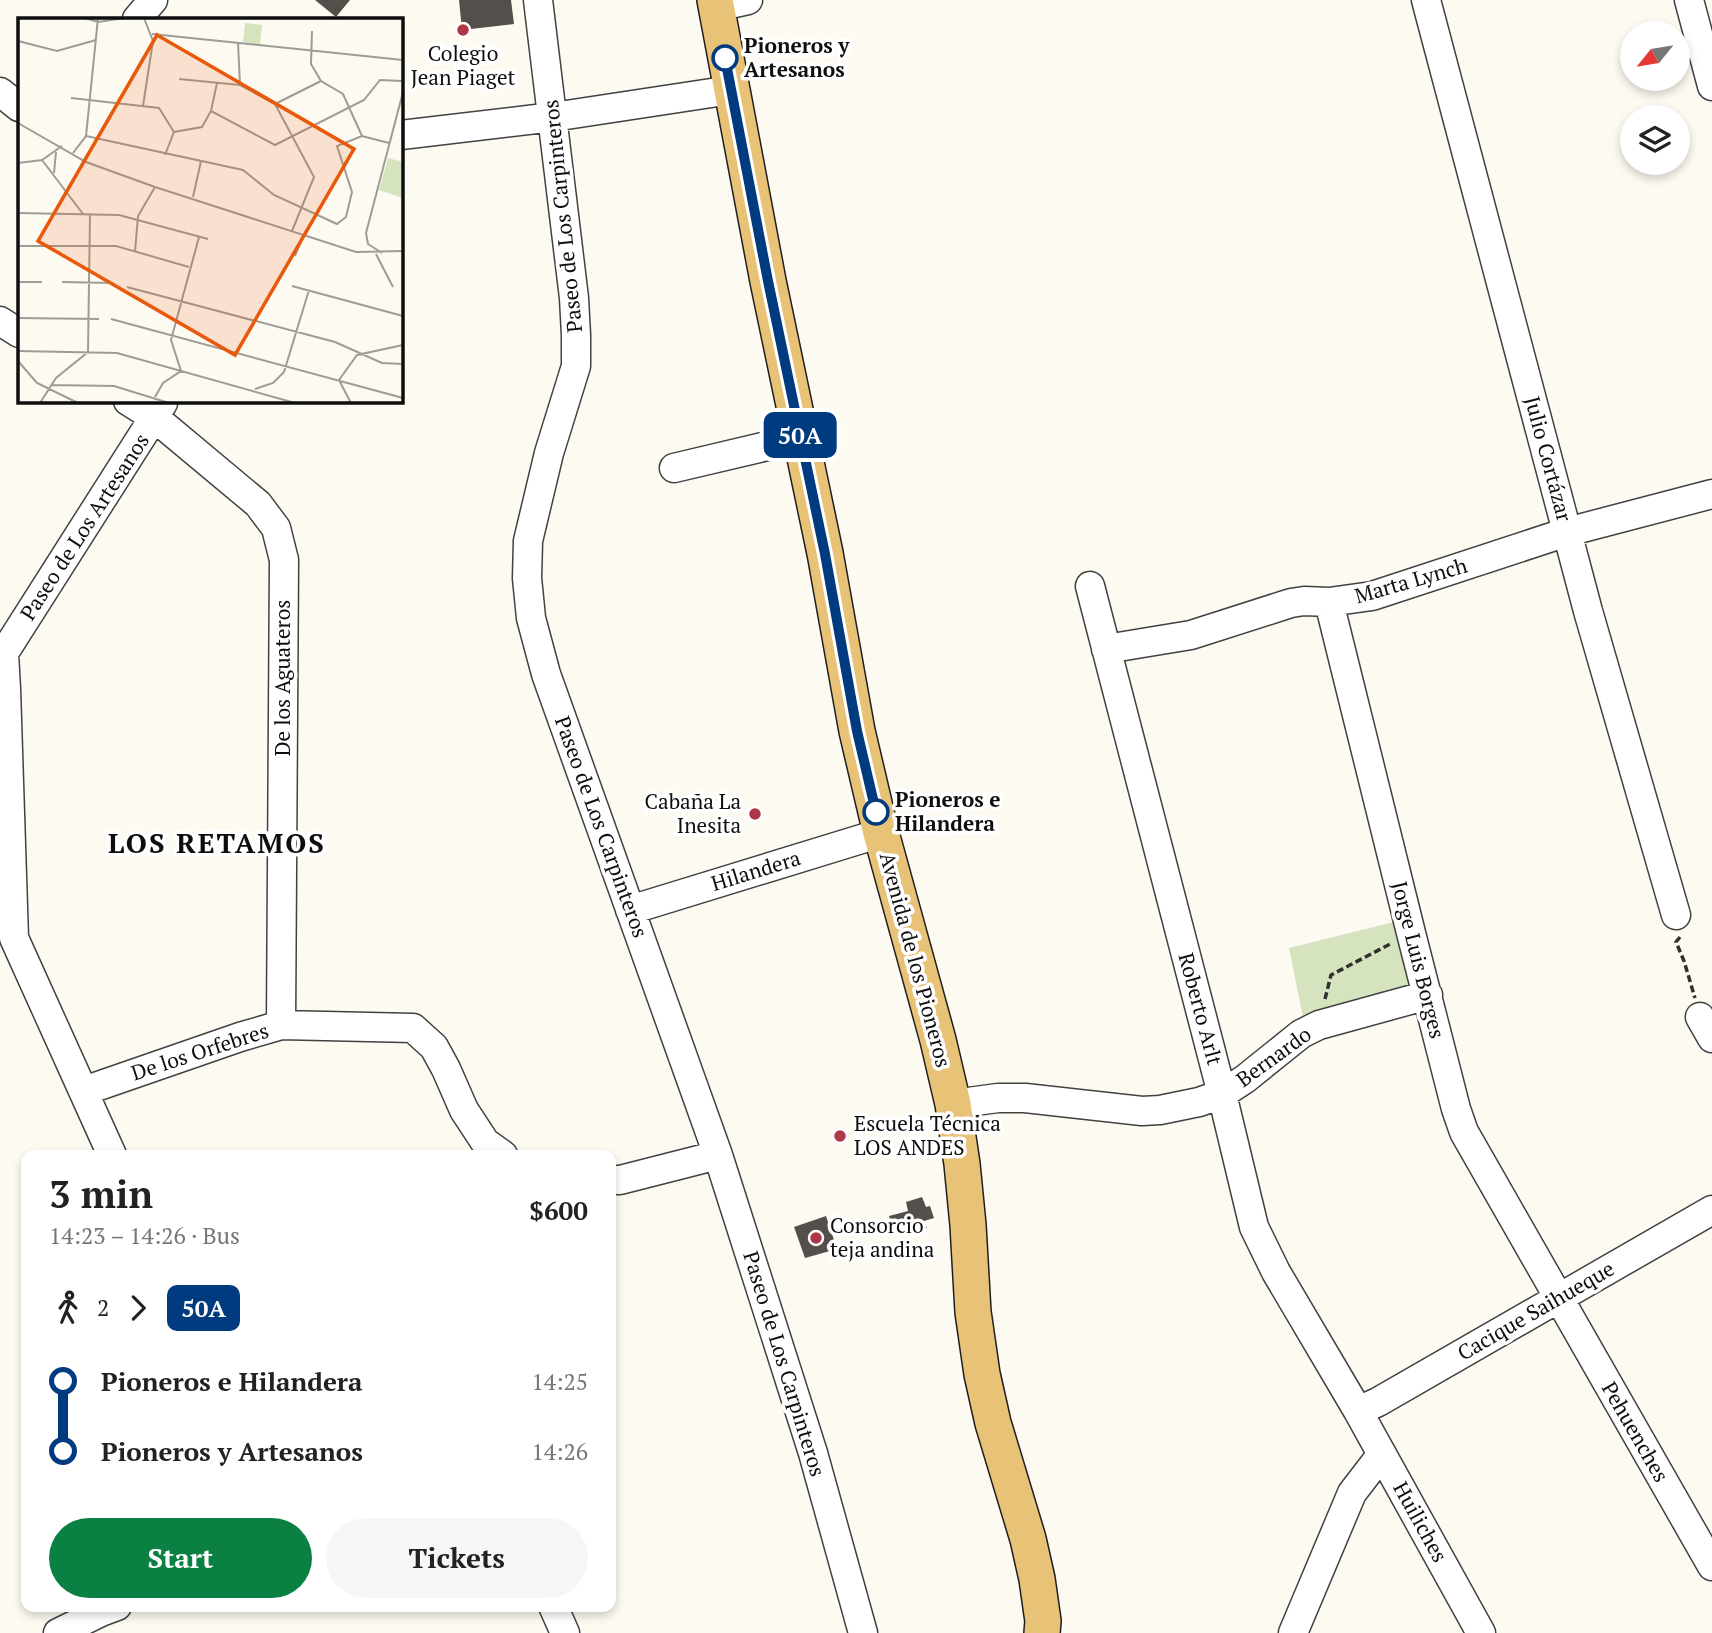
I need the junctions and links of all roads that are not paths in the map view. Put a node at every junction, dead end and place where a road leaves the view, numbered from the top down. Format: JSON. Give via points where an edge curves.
{"nodes":[{"id":1,"x":153,"y":0,"type":"edge"},
{"id":2,"x":538,"y":0,"type":"edge"},
{"id":3,"x":1426,"y":0,"type":"edge"},
{"id":4,"x":1689,"y":0,"type":"edge"},
{"id":5,"x":726,"y":2,"type":"edge"},
{"id":6,"x":138,"y":18,"type":"edge"},
{"id":7,"x":1712,"y":86,"type":"edge"},
{"id":8,"x":731,"y":90,"type":"junction"},
{"id":9,"x":0,"y":92,"type":"edge"},
{"id":10,"x":18,"y":106,"type":"edge"},
{"id":11,"x":553,"y":117,"type":"junction"},
{"id":12,"x":402,"y":135,"type":"edge"},
{"id":13,"x":0,"y":321,"type":"edge"},
{"id":14,"x":18,"y":332,"type":"edge"},
{"id":15,"x":132,"y":402,"type":"edge"},
{"id":16,"x":160,"y":409,"type":"edge"},
{"id":17,"x":801,"y":438,"type":"junction"},
{"id":18,"x":674,"y":468,"type":"dead end"},
{"id":19,"x":1712,"y":494,"type":"edge"},
{"id":20,"x":1567,"y":532,"type":"junction"},
{"id":21,"x":1090,"y":586,"type":"dead end"},
{"id":22,"x":1329,"y":602,"type":"junction"},
{"id":23,"x":1106,"y":649,"type":"junction"},
{"id":24,"x":2,"y":652,"type":"edge"},
{"id":25,"x":881,"y":833,"type":"junction"},
{"id":26,"x":631,"y":910,"type":"junction"},
{"id":27,"x":1676,"y":915,"type":"road end"},
{"id":28,"x":7,"y":942,"type":"edge"},
{"id":29,"x":1428,"y":995,"type":"junction"},
{"id":30,"x":281,"y":1025,"type":"junction"},
{"id":31,"x":84,"y":1091,"type":"junction"},
{"id":32,"x":1222,"y":1094,"type":"junction"},
{"id":33,"x":953,"y":1104,"type":"junction"},
{"id":34,"x":109,"y":1150,"type":"edge"},
{"id":35,"x":496,"y":1150,"type":"edge"},
{"id":36,"x":718,"y":1156,"type":"junction"},
{"id":37,"x":616,"y":1180,"type":"edge"},
{"id":38,"x":1712,"y":1210,"type":"edge"},
{"id":39,"x":1559,"y":1298,"type":"junction"},
{"id":40,"x":1358,"y":1411,"type":"junction"},
{"id":41,"x":1382,"y":1454,"type":"junction"},
{"id":42,"x":1712,"y":1566,"type":"edge"},
{"id":43,"x":101,"y":1612,"type":"edge"},
{"id":44,"x":556,"y":1612,"type":"edge"},
{"id":45,"x":58,"y":1633,"type":"edge"},
{"id":46,"x":565,"y":1633,"type":"edge"},
{"id":47,"x":863,"y":1633,"type":"edge"},
{"id":48,"x":1042,"y":1633,"type":"edge"},
{"id":49,"x":1293,"y":1633,"type":"edge"},
{"id":50,"x":1481,"y":1633,"type":"edge"}],
"edges":[{"from":1,"to":6,"type":"street"},
{"from":2,"to":11,"type":"street","name":"Paseo de Los Carpinteros"},
{"from":3,"to":20,"type":"street","name":"Julio Cortázar"},
{"from":4,"to":7,"type":"street"},
{"from":5,"to":8,"type":"main road","name":"Avenida de los Pioneros"},
{"from":8,"to":11,"type":"street"},
{"from":8,"to":17,"type":"main road","name":"Avenida de los Pioneros"},
{"from":9,"to":10,"type":"street"},
{"from":11,"to":12,"type":"street"},
{"from":11,"to":26,"type":"street","name":"Paseo de Los Carpinteros","via":[[575,298],[576,366],[528,541],[527,578],[531,618],[546,674]]},
{"from":13,"to":14,"type":"street"},
{"from":15,"to":16,"type":"street","name":"De los Aguateros"},
{"from":16,"to":24,"type":"street","name":"Paseo de Los Artesanos"},
{"from":16,"to":30,"type":"street","name":"De los Aguateros","via":[[258,505],[276,528],[284,560]]},
{"from":17,"to":18,"type":"street"},
{"from":17,"to":25,"type":"main road","name":"Avenida de los Pioneros"},
{"from":19,"to":20,"type":"street","name":"Marta Lynch"},
{"from":20,"to":22,"type":"street","name":"Marta Lynch","via":[[1372,596]]},
{"from":20,"to":27,"type":"street","name":"Julio Cortázar"},
{"from":21,"to":23,"type":"street","name":"Roberto Arlt"},
{"from":22,"to":23,"type":"street","name":"Marta Lynch","via":[[1291,603],[1191,635]]},
{"from":22,"to":29,"type":"street","name":"Jorge Luis Borges"},
{"from":23,"to":32,"type":"street","name":"Roberto Arlt"},
{"from":24,"to":28,"type":"street"},
{"from":25,"to":26,"type":"street","name":"Hilandera"},
{"from":25,"to":33,"type":"main road","name":"Avenida de los Pioneros"},
{"from":26,"to":36,"type":"street","name":"Paseo de Los Carpinteros"},
{"from":28,"to":31,"type":"street"},
{"from":29,"to":32,"type":"street","name":"Bernardo","via":[[1319,1025]]},
{"from":29,"to":39,"type":"street","name":"Jorge Luis Borges","via":[[1464,1132]]},
{"from":30,"to":31,"type":"street","name":"De los Orfebres"},
{"from":30,"to":35,"type":"street","name":"De los Orfebres","via":[[413,1028],[434,1047],[464,1110],[485,1142]]},
{"from":31,"to":34,"type":"street"},
{"from":32,"to":33,"type":"street","name":"Bernardo","via":[[1142,1111],[1026,1098]]},
{"from":32,"to":40,"type":"street","name":"Roberto Arlt","via":[[1254,1227]]},
{"from":33,"to":48,"type":"main road","name":"Avenida de los Pioneros","via":[[982,1374],[1028,1539]]},
{"from":36,"to":37,"type":"street"},
{"from":36,"to":47,"type":"street","name":"Paseo de Los Carpinteros","via":[[813,1453]]},
{"from":38,"to":39,"type":"street","name":"Cacique Saihueque"},
{"from":39,"to":40,"type":"street","name":"Cacique Saihueque"},
{"from":39,"to":42,"type":"street","name":"Pehuenches"},
{"from":40,"to":41,"type":"street","name":"Huiliches"},
{"from":41,"to":49,"type":"street","via":[[1352,1493]]},
{"from":41,"to":50,"type":"street","name":"Huiliches"},
{"from":43,"to":45,"type":"street"},
{"from":44,"to":46,"type":"street"}]}
